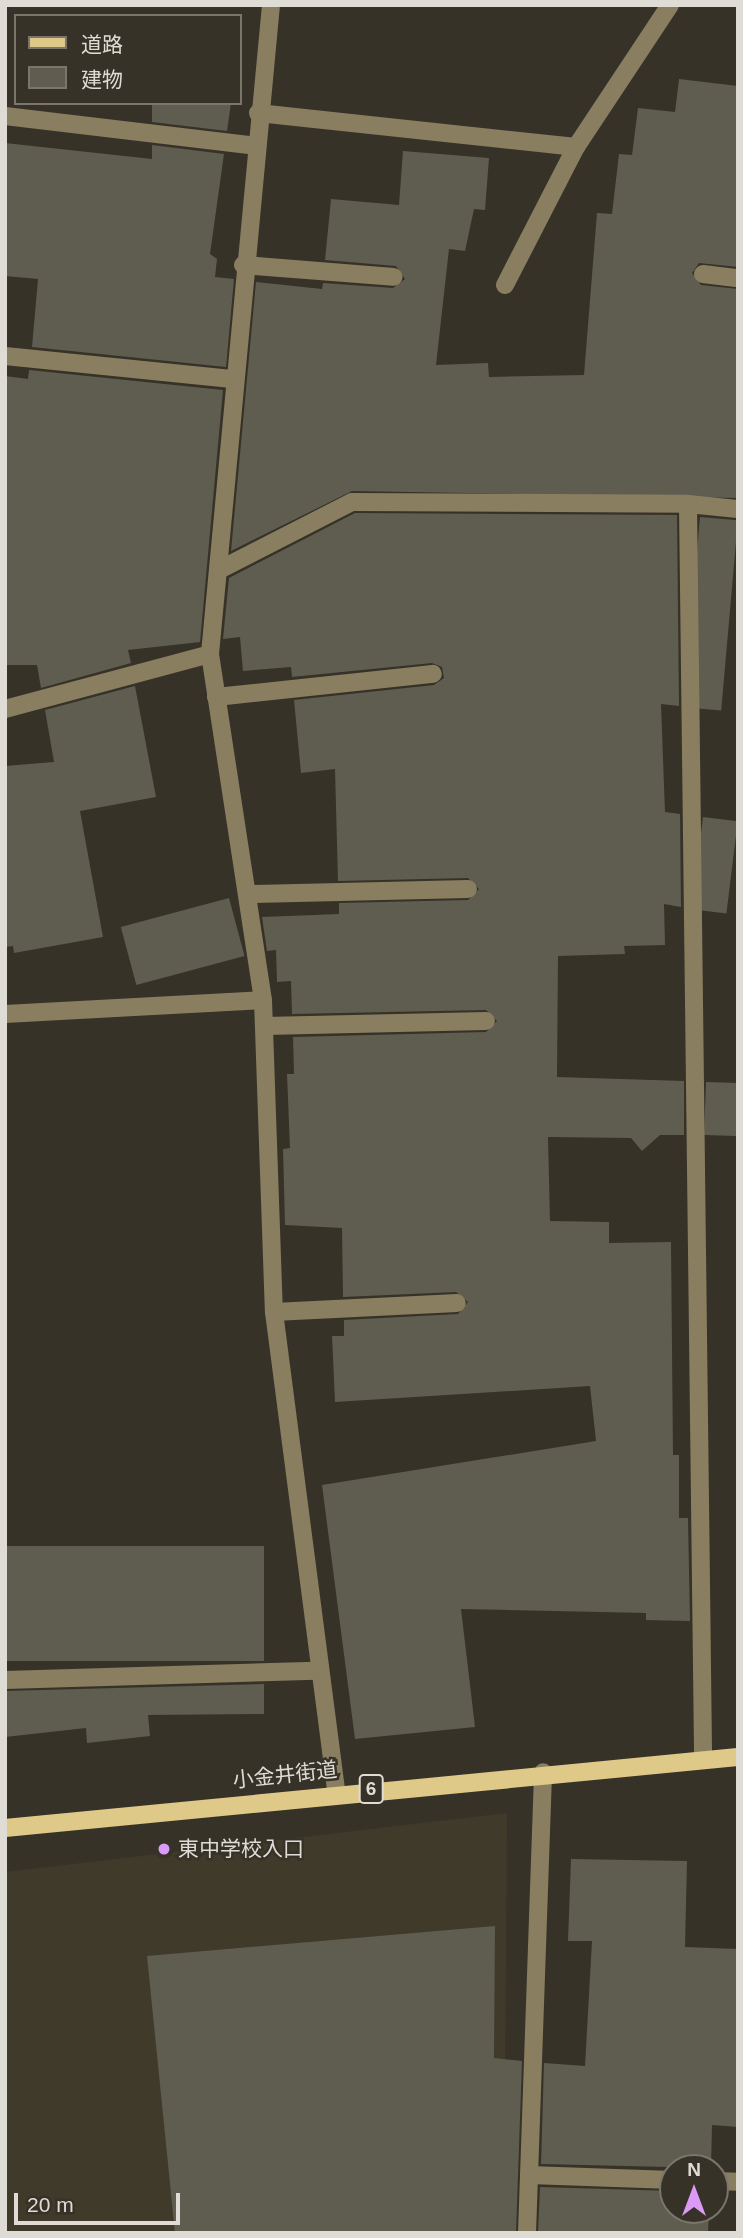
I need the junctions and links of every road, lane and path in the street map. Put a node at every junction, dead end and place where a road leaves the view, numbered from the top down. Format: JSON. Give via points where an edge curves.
{"nodes":[{"id":1,"x":271,"y":5,"type":"edge"},
{"id":2,"x":670,"y":5,"type":"edge"},
{"id":3,"x":258,"y":113,"type":"junction"},
{"id":4,"x":5,"y":116,"type":"edge"},
{"id":5,"x":256,"y":146,"type":"junction"},
{"id":6,"x":576,"y":147,"type":"junction"},
{"id":7,"x":243,"y":265,"type":"junction"},
{"id":8,"x":703,"y":274,"type":"dead end"},
{"id":9,"x":394,"y":277,"type":"dead end"},
{"id":10,"x":738,"y":278,"type":"edge"},
{"id":11,"x":505,"y":285,"type":"dead end"},
{"id":12,"x":5,"y":356,"type":"edge"},
{"id":13,"x":232,"y":379,"type":"junction"},
{"id":14,"x":688,"y":504,"type":"junction"},
{"id":15,"x":738,"y":509,"type":"edge"},
{"id":16,"x":221,"y":569,"type":"junction"},
{"id":17,"x":210,"y":654,"type":"junction"},
{"id":18,"x":433,"y":674,"type":"dead end"},
{"id":19,"x":216,"y":697,"type":"junction"},
{"id":20,"x":5,"y":709,"type":"edge"},
{"id":21,"x":468,"y":889,"type":"dead end"},
{"id":22,"x":249,"y":894,"type":"junction"},
{"id":23,"x":263,"y":1000,"type":"junction"},
{"id":24,"x":5,"y":1014,"type":"edge"},
{"id":25,"x":486,"y":1021,"type":"dead end"},
{"id":26,"x":265,"y":1026,"type":"junction"},
{"id":27,"x":457,"y":1303,"type":"dead end"},
{"id":28,"x":274,"y":1312,"type":"junction"},
{"id":29,"x":316,"y":1671,"type":"junction"},
{"id":30,"x":5,"y":1681,"type":"edge"},
{"id":31,"x":738,"y":1756,"type":"edge"},
{"id":32,"x":704,"y":1757,"type":"junction"},
{"id":33,"x":543,"y":1772,"type":"junction"},
{"id":34,"x":336,"y":1792,"type":"junction"},
{"id":35,"x":5,"y":1828,"type":"edge"},
{"id":36,"x":529,"y":2175,"type":"junction"},
{"id":37,"x":659,"y":2180,"type":"edge"},
{"id":38,"x":527,"y":2233,"type":"edge"}],
"edges":[{"from":1,"to":3,"type":"street"},
{"from":2,"to":6,"type":"street"},
{"from":3,"to":5,"type":"street"},
{"from":3,"to":6,"type":"street"},
{"from":4,"to":5,"type":"street"},
{"from":5,"to":7,"type":"street"},
{"from":6,"to":11,"type":"street"},
{"from":7,"to":9,"type":"street"},
{"from":7,"to":13,"type":"street"},
{"from":8,"to":10,"type":"street"},
{"from":12,"to":13,"type":"street"},
{"from":13,"to":16,"type":"street"},
{"from":14,"to":15,"type":"street"},
{"from":14,"to":16,"type":"street","via":[[352,502]]},
{"from":14,"to":32,"type":"street"},
{"from":16,"to":17,"type":"street"},
{"from":17,"to":19,"type":"street"},
{"from":17,"to":20,"type":"street"},
{"from":18,"to":19,"type":"street"},
{"from":19,"to":22,"type":"street"},
{"from":21,"to":22,"type":"street"},
{"from":22,"to":23,"type":"street"},
{"from":23,"to":24,"type":"street"},
{"from":23,"to":26,"type":"street"},
{"from":25,"to":26,"type":"street"},
{"from":26,"to":28,"type":"street"},
{"from":27,"to":28,"type":"street"},
{"from":28,"to":29,"type":"street"},
{"from":29,"to":30,"type":"street"},
{"from":29,"to":34,"type":"street"},
{"from":31,"to":32,"type":"main road","name":"小金井街道","number":"6"},
{"from":32,"to":33,"type":"main road","name":"小金井街道","number":"6"},
{"from":33,"to":34,"type":"main road","name":"小金井街道","number":"6"},
{"from":33,"to":36,"type":"street"},
{"from":34,"to":35,"type":"main road","name":"小金井街道","number":"6"},
{"from":36,"to":37,"type":"street"},
{"from":36,"to":38,"type":"street"}]}
